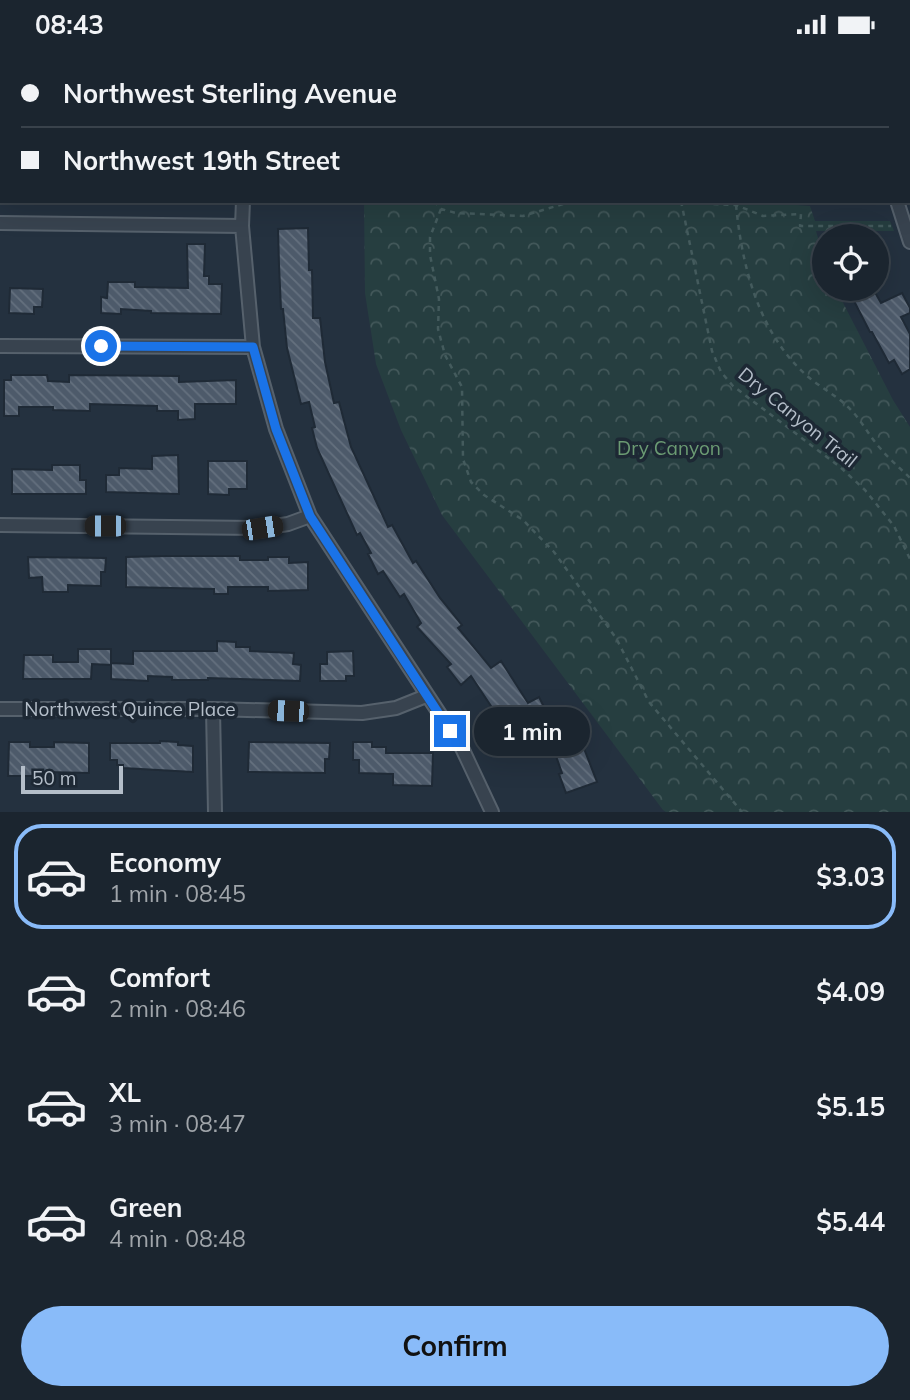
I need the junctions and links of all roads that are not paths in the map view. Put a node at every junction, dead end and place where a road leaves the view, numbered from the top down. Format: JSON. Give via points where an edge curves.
{"nodes":[{"id":1,"x":243,"y":203,"type":"edge"},
{"id":2,"x":897,"y":203,"type":"edge"},
{"id":3,"x":0,"y":223,"type":"edge"},
{"id":4,"x":242,"y":226,"type":"junction"},
{"id":5,"x":910,"y":242,"type":"edge"},
{"id":6,"x":0,"y":346,"type":"edge"},
{"id":7,"x":253,"y":347,"type":"junction"},
{"id":8,"x":310,"y":516,"type":"junction"},
{"id":9,"x":0,"y":525,"type":"edge"},
{"id":10,"x":426,"y":696,"type":"junction"},
{"id":11,"x":0,"y":709,"type":"edge"},
{"id":12,"x":213,"y":709,"type":"junction"},
{"id":13,"x":215,"y":812,"type":"edge"},
{"id":14,"x":492,"y":812,"type":"edge"}],
"edges":[{"from":1,"to":4,"type":"street"},
{"from":2,"to":5,"type":"street"},
{"from":3,"to":4,"type":"street"},
{"from":4,"to":7,"type":"street"},
{"from":6,"to":7,"type":"street"},
{"from":7,"to":8,"type":"street","via":[[276,429]]},
{"from":8,"to":9,"type":"street","via":[[262,528]]},
{"from":8,"to":10,"type":"street"},
{"from":10,"to":12,"type":"street","name":"Northwest Quince Place","via":[[396,708],[362,713]]},
{"from":10,"to":14,"type":"street","via":[[462,748]]},
{"from":11,"to":12,"type":"street","name":"Northwest Quince Place"},
{"from":12,"to":13,"type":"street"}]}
